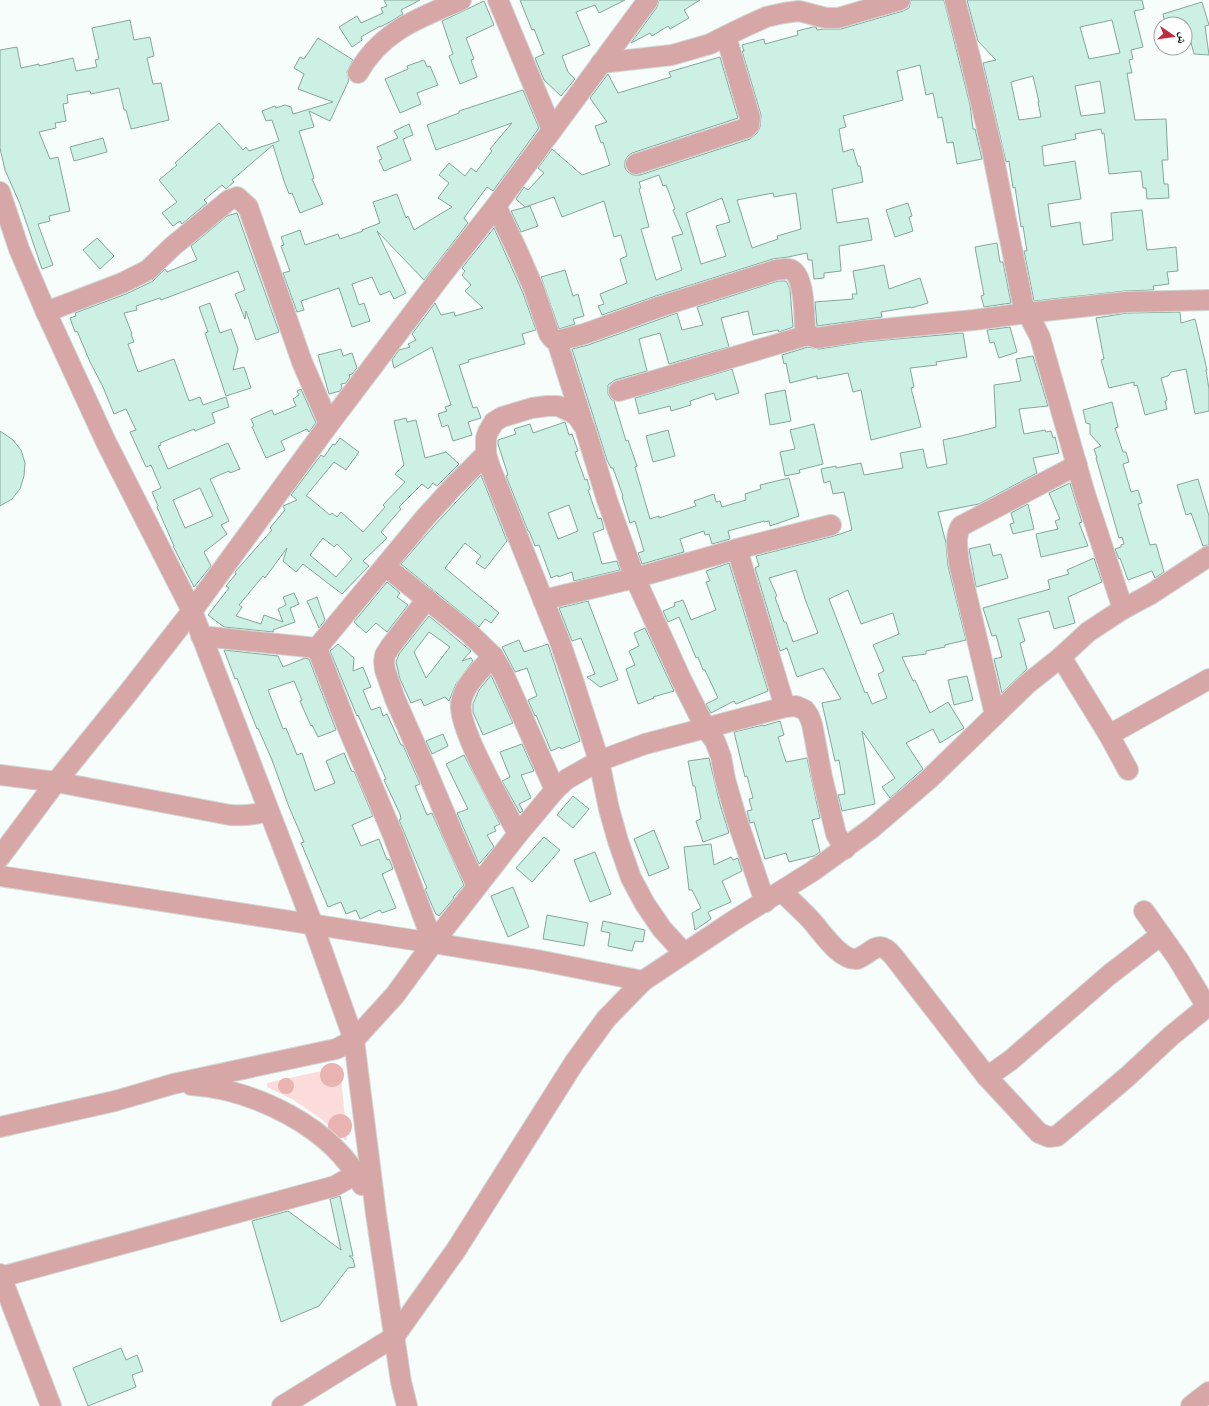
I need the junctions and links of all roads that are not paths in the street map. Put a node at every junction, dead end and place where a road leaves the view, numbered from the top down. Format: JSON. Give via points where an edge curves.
{"nodes":[{"id":1,"x":461,"y":0,"type":"edge"},
{"id":2,"x":498,"y":0,"type":"edge"},
{"id":3,"x":648,"y":0,"type":"edge"},
{"id":4,"x":900,"y":0,"type":"edge"},
{"id":5,"x":954,"y":0,"type":"edge"},
{"id":6,"x":726,"y":36,"type":"junction"},
{"id":7,"x":601,"y":63,"type":"junction"},
{"id":8,"x":358,"y":74,"type":"dead end"},
{"id":9,"x":552,"y":130,"type":"junction"},
{"id":10,"x":636,"y":164,"type":"dead end"},
{"id":11,"x":0,"y":192,"type":"edge"},
{"id":12,"x":496,"y":206,"type":"junction"},
{"id":13,"x":1209,"y":300,"type":"edge"},
{"id":14,"x":46,"y":312,"type":"junction"},
{"id":15,"x":1026,"y":313,"type":"junction"},
{"id":16,"x":808,"y":335,"type":"junction"},
{"id":17,"x":557,"y":341,"type":"junction"},
{"id":18,"x":619,"y":391,"type":"dead end"},
{"id":19,"x":330,"y":424,"type":"junction"},
{"id":20,"x":585,"y":428,"type":"junction"},
{"id":21,"x":486,"y":454,"type":"junction"},
{"id":22,"x":1077,"y":465,"type":"junction"},
{"id":23,"x":831,"y":525,"type":"dead end"},
{"id":24,"x":736,"y":549,"type":"junction"},
{"id":25,"x":1209,"y":556,"type":"edge"},
{"id":26,"x":384,"y":566,"type":"junction"},
{"id":27,"x":635,"y":578,"type":"junction"},
{"id":28,"x":427,"y":599,"type":"junction"},
{"id":29,"x":543,"y":600,"type":"junction"},
{"id":30,"x":1123,"y":609,"type":"junction"},
{"id":31,"x":192,"y":611,"type":"junction"},
{"id":32,"x":201,"y":636,"type":"junction"},
{"id":33,"x":318,"y":648,"type":"junction"},
{"id":34,"x":493,"y":656,"type":"junction"},
{"id":35,"x":1061,"y":657,"type":"junction"},
{"id":36,"x":1209,"y":679,"type":"edge"},
{"id":37,"x":785,"y":707,"type":"junction"},
{"id":38,"x":995,"y":715,"type":"junction"},
{"id":39,"x":706,"y":728,"type":"junction"},
{"id":40,"x":1109,"y":735,"type":"junction"},
{"id":41,"x":599,"y":761,"type":"junction"},
{"id":42,"x":1128,"y":770,"type":"dead end"},
{"id":43,"x":0,"y":775,"type":"edge"},
{"id":44,"x":56,"y":782,"type":"junction"},
{"id":45,"x":555,"y":790,"type":"junction"},
{"id":46,"x":268,"y":811,"type":"junction"},
{"id":47,"x":518,"y":834,"type":"junction"},
{"id":48,"x":845,"y":849,"type":"junction"},
{"id":49,"x":0,"y":857,"type":"edge"},
{"id":50,"x":0,"y":876,"type":"edge"},
{"id":51,"x":478,"y":886,"type":"junction"},
{"id":52,"x":782,"y":892,"type":"junction"},
{"id":53,"x":765,"y":902,"type":"junction"},
{"id":54,"x":1144,"y":911,"type":"dead end"},
{"id":55,"x":313,"y":925,"type":"junction"},
{"id":56,"x":1161,"y":935,"type":"junction"},
{"id":57,"x":433,"y":943,"type":"junction"},
{"id":58,"x":684,"y":954,"type":"junction"},
{"id":59,"x":643,"y":981,"type":"junction"},
{"id":60,"x":1208,"y":1006,"type":"edge"},
{"id":61,"x":354,"y":1040,"type":"junction"},
{"id":62,"x":987,"y":1077,"type":"junction"},
{"id":63,"x":173,"y":1084,"type":"junction"},
{"id":64,"x":0,"y":1127,"type":"edge"},
{"id":65,"x":356,"y":1174,"type":"junction"},
{"id":66,"x":376,"y":1214,"type":"junction"},
{"id":67,"x":1,"y":1276,"type":"edge"},
{"id":68,"x":394,"y":1337,"type":"junction"},
{"id":69,"x":1209,"y":1392,"type":"edge"},
{"id":70,"x":51,"y":1406,"type":"edge"},
{"id":71,"x":282,"y":1406,"type":"edge"},
{"id":72,"x":407,"y":1406,"type":"edge"},
{"id":73,"x":1191,"y":1406,"type":"edge"}],
"edges":[{"from":1,"to":8,"type":"street","via":[[392,33],[364,62]]},
{"from":2,"to":9,"type":"street"},
{"from":3,"to":7,"type":"street"},
{"from":4,"to":6,"type":"street","via":[[838,18],[799,12],[784,13],[766,17]]},
{"from":5,"to":15,"type":"street","via":[[992,150]]},
{"from":6,"to":7,"type":"street","via":[[710,44],[672,55]]},
{"from":6,"to":10,"type":"street","via":[[750,118],[749,125]]},
{"from":7,"to":9,"type":"street"},
{"from":9,"to":12,"type":"street"},
{"from":11,"to":14,"type":"street","via":[[19,249]]},
{"from":12,"to":17,"type":"street","via":[[534,289],[550,334]]},
{"from":12,"to":19,"type":"street"},
{"from":13,"to":15,"type":"street","via":[[1126,302]]},
{"from":14,"to":19,"type":"street","via":[[122,283],[148,270],[217,208],[229,200],[240,198],[248,207],[302,362]]},
{"from":14,"to":31,"type":"street","via":[[106,442]]},
{"from":15,"to":16,"type":"street","via":[[817,338]]},
{"from":15,"to":22,"type":"street","via":[[1040,337]]},
{"from":16,"to":17,"type":"street","via":[[805,328],[801,282],[796,272],[789,269],[776,270],[666,304],[584,334]]},
{"from":16,"to":18,"type":"street"},
{"from":17,"to":20,"type":"street"},
{"from":19,"to":31,"type":"street"},
{"from":20,"to":21,"type":"street","via":[[577,416],[558,406],[515,412],[502,417],[490,427],[486,438]]},
{"from":20,"to":27,"type":"street"},
{"from":21,"to":26,"type":"street"},
{"from":21,"to":29,"type":"street"},
{"from":22,"to":30,"type":"street"},
{"from":22,"to":38,"type":"street","via":[[961,526],[958,531],[959,563]]},
{"from":23,"to":24,"type":"street"},
{"from":24,"to":27,"type":"street"},
{"from":24,"to":37,"type":"street"},
{"from":25,"to":30,"type":"street"},
{"from":26,"to":28,"type":"street"},
{"from":26,"to":33,"type":"street"},
{"from":27,"to":29,"type":"street"},
{"from":27,"to":39,"type":"street"},
{"from":28,"to":34,"type":"street","via":[[469,632]]},
{"from":28,"to":51,"type":"street","via":[[385,655],[385,670],[460,850]]},
{"from":29,"to":41,"type":"street"},
{"from":30,"to":35,"type":"street","via":[[1088,632]]},
{"from":31,"to":32,"type":"street"},
{"from":31,"to":44,"type":"street"},
{"from":32,"to":33,"type":"street"},
{"from":32,"to":46,"type":"street"},
{"from":33,"to":57,"type":"street"},
{"from":34,"to":45,"type":"street","via":[[504,675]]},
{"from":34,"to":47,"type":"street","via":[[472,680],[463,695],[461,713],[468,734]]},
{"from":35,"to":38,"type":"street","via":[[1026,685]]},
{"from":35,"to":40,"type":"street"},
{"from":36,"to":40,"type":"street"},
{"from":37,"to":39,"type":"street"},
{"from":37,"to":48,"type":"street","via":[[796,706],[805,710],[809,716],[836,834]]},
{"from":38,"to":48,"type":"street","via":[[922,784]]},
{"from":39,"to":41,"type":"street","via":[[645,744]]},
{"from":39,"to":53,"type":"street","via":[[721,757],[736,817]]},
{"from":40,"to":42,"type":"street"},
{"from":41,"to":45,"type":"street","via":[[567,779]]},
{"from":41,"to":58,"type":"street","via":[[609,809],[631,878],[645,904]]},
{"from":43,"to":44,"type":"street"},
{"from":44,"to":46,"type":"street","via":[[230,815],[243,816]]},
{"from":44,"to":49,"type":"street"},
{"from":45,"to":47,"type":"street"},
{"from":46,"to":55,"type":"street"},
{"from":47,"to":51,"type":"street"},
{"from":48,"to":52,"type":"street"},
{"from":50,"to":55,"type":"street"},
{"from":51,"to":57,"type":"street"},
{"from":52,"to":53,"type":"street"},
{"from":52,"to":62,"type":"street","via":[[829,942],[850,959],[860,958],[878,947],[886,948]]},
{"from":53,"to":58,"type":"street"},
{"from":54,"to":56,"type":"street"},
{"from":55,"to":57,"type":"street"},
{"from":55,"to":61,"type":"street"},
{"from":56,"to":60,"type":"street"},
{"from":56,"to":62,"type":"street","via":[[1109,975],[1011,1060]]},
{"from":57,"to":59,"type":"street"},
{"from":57,"to":61,"type":"street","via":[[396,995]]},
{"from":58,"to":59,"type":"street"},
{"from":59,"to":68,"type":"street","via":[[606,1019],[574,1063],[456,1250]]},
{"from":60,"to":62,"type":"street","via":[[1057,1136],[1049,1137],[1039,1133]]},
{"from":61,"to":63,"type":"street","via":[[336,1049]]},
{"from":61,"to":66,"type":"street"},
{"from":63,"to":64,"type":"street","via":[[115,1101]]},
{"from":63,"to":65,"type":"street","via":[[206,1086],[231,1092],[288,1115],[313,1130],[335,1148]]},
{"from":65,"to":66,"type":"street"},
{"from":65,"to":67,"type":"street","via":[[335,1186]]},
{"from":66,"to":68,"type":"street"},
{"from":67,"to":70,"type":"street"},
{"from":68,"to":71,"type":"street"},
{"from":68,"to":72,"type":"street"},
{"from":69,"to":73,"type":"street"}]}
